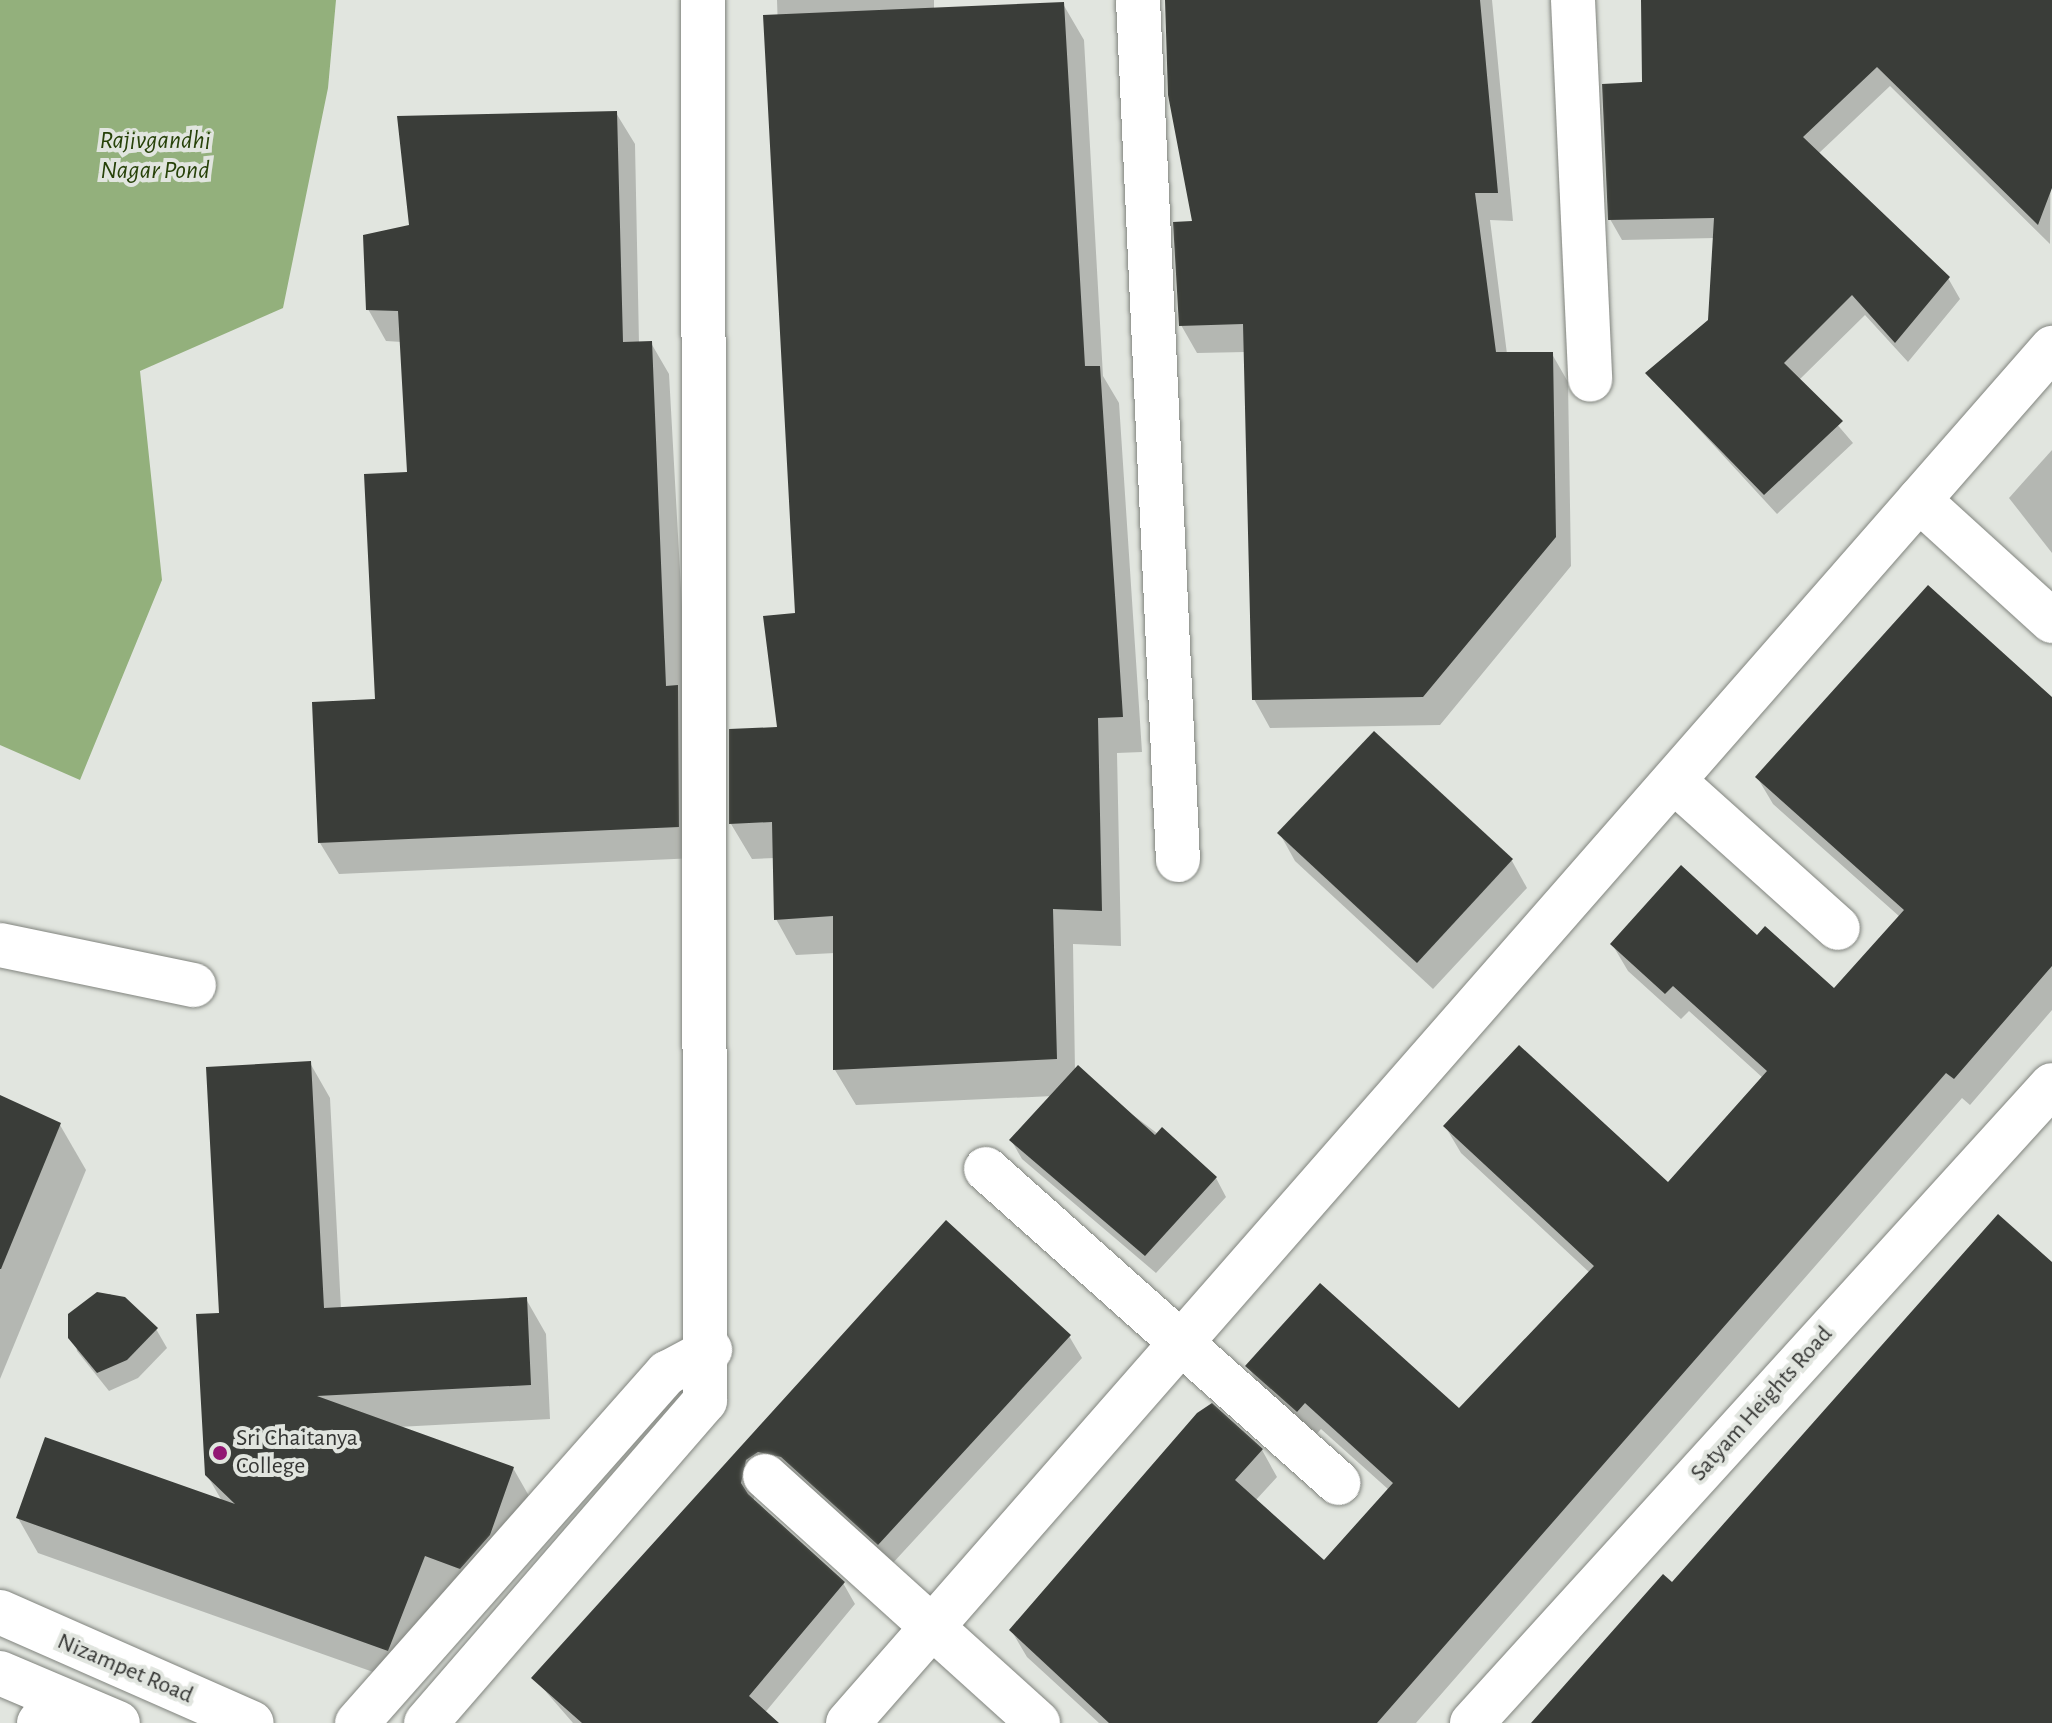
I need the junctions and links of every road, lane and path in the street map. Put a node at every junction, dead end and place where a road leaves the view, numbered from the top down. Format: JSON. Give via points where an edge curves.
{"nodes":[{"id":1,"x":703,"y":0,"type":"edge"},
{"id":2,"x":1138,"y":0,"type":"edge"},
{"id":3,"x":1573,"y":0,"type":"edge"},
{"id":4,"x":2052,"y":348,"type":"edge"},
{"id":5,"x":1590,"y":380,"type":"dead end"},
{"id":6,"x":1919,"y":500,"type":"junction"},
{"id":7,"x":2052,"y":621,"type":"edge"},
{"id":8,"x":1674,"y":781,"type":"junction"},
{"id":9,"x":1178,"y":860,"type":"dead end"},
{"id":10,"x":1838,"y":928,"type":"dead end"},
{"id":11,"x":0,"y":945,"type":"edge"},
{"id":12,"x":194,"y":985,"type":"dead end"},
{"id":13,"x":2052,"y":1085,"type":"edge"},
{"id":14,"x":986,"y":1169,"type":"dead end"},
{"id":15,"x":1181,"y":1342,"type":"junction"},
{"id":16,"x":710,"y":1350,"type":"junction"},
{"id":17,"x":765,"y":1476,"type":"dead end"},
{"id":18,"x":1339,"y":1483,"type":"dead end"},
{"id":19,"x":0,"y":1612,"type":"edge"},
{"id":20,"x":932,"y":1627,"type":"junction"},
{"id":21,"x":0,"y":1673,"type":"edge"},
{"id":22,"x":48,"y":1711,"type":"edge"},
{"id":23,"x":118,"y":1723,"type":"edge"},
{"id":24,"x":252,"y":1723,"type":"edge"},
{"id":25,"x":357,"y":1723,"type":"edge"},
{"id":26,"x":426,"y":1723,"type":"edge"},
{"id":27,"x":848,"y":1723,"type":"edge"},
{"id":28,"x":1038,"y":1723,"type":"edge"},
{"id":29,"x":1472,"y":1723,"type":"edge"}],
"edges":[{"from":1,"to":16,"type":"street"},
{"from":2,"to":9,"type":"street"},
{"from":3,"to":5,"type":"street"},
{"from":4,"to":6,"type":"street"},
{"from":6,"to":7,"type":"street"},
{"from":6,"to":8,"type":"street"},
{"from":8,"to":10,"type":"street"},
{"from":8,"to":15,"type":"street"},
{"from":11,"to":12,"type":"street"},
{"from":13,"to":29,"type":"street","name":"Satyam Heights Road"},
{"from":14,"to":15,"type":"street"},
{"from":15,"to":18,"type":"street"},
{"from":15,"to":20,"type":"street"},
{"from":16,"to":25,"type":"street","via":[[667,1373]]},
{"from":16,"to":26,"type":"street","via":[[705,1401]]},
{"from":17,"to":20,"type":"street"},
{"from":19,"to":24,"type":"street","name":"Nizampet Road"},
{"from":20,"to":27,"type":"street"},
{"from":20,"to":28,"type":"street"},
{"from":21,"to":22,"type":"street"},
{"from":22,"to":23,"type":"street"}]}
